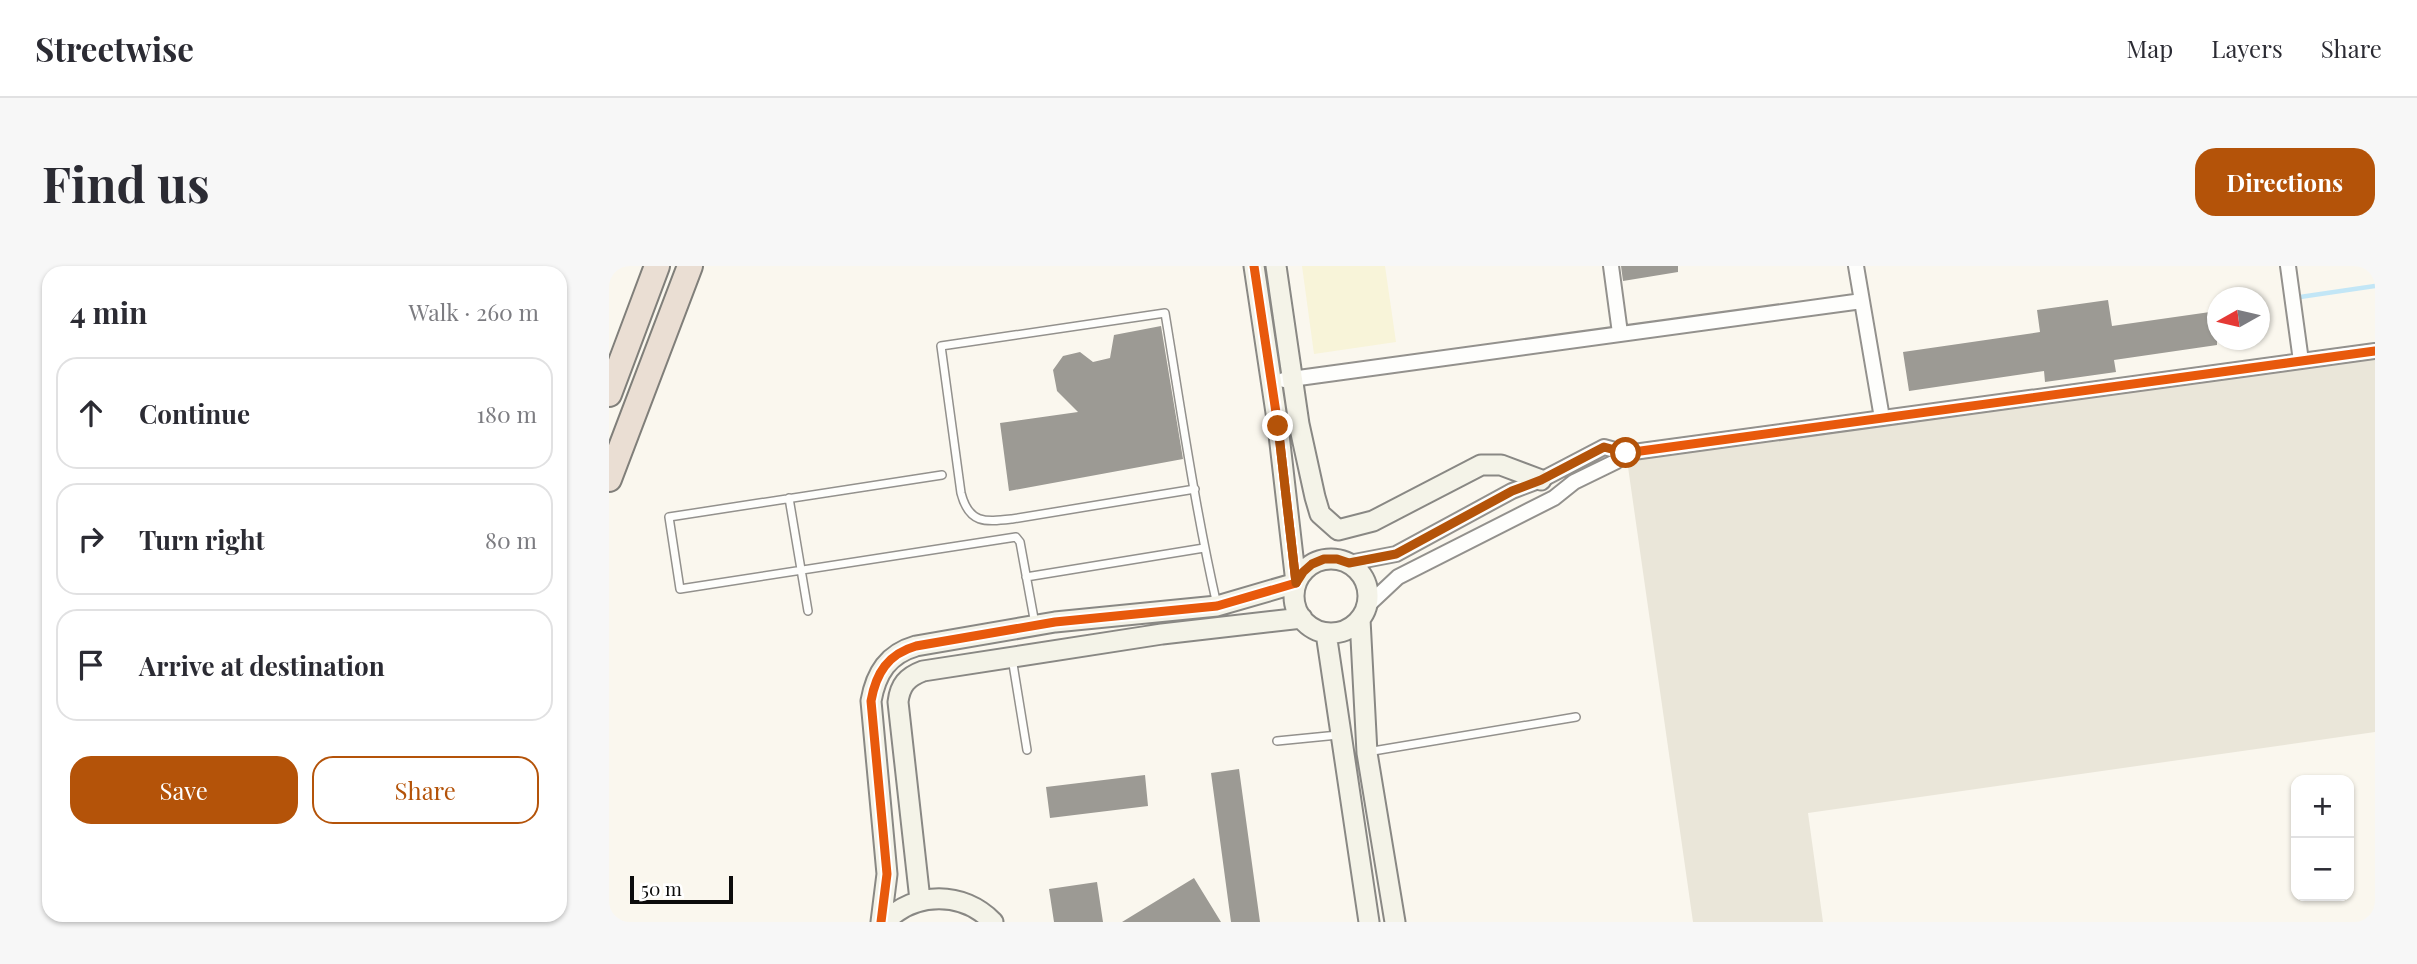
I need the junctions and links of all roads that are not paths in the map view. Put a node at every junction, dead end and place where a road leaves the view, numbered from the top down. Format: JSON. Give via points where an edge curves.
{"nodes":[{"id":1,"x":657,"y":266,"type":"edge"},
{"id":2,"x":691,"y":266,"type":"edge"},
{"id":3,"x":1254,"y":266,"type":"edge"},
{"id":4,"x":1276,"y":266,"type":"edge"},
{"id":5,"x":1611,"y":266,"type":"edge"},
{"id":6,"x":1856,"y":266,"type":"edge"},
{"id":7,"x":2288,"y":266,"type":"edge"},
{"id":8,"x":1862,"y":301,"type":"junction"},
{"id":9,"x":1620,"y":333,"type":"junction"},
{"id":10,"x":2375,"y":351,"type":"edge"},
{"id":11,"x":2301,"y":361,"type":"junction"},
{"id":12,"x":1293,"y":379,"type":"junction"},
{"id":13,"x":1270,"y":382,"type":"junction"},
{"id":14,"x":609,"y":394,"type":"edge"},
{"id":15,"x":1882,"y":418,"type":"junction"},
{"id":16,"x":1626,"y":453,"type":"junction"},
{"id":17,"x":942,"y":475,"type":"dead end"},
{"id":18,"x":609,"y":479,"type":"edge"},
{"id":19,"x":1541,"y":480,"type":"junction"},
{"id":20,"x":1195,"y":489,"type":"junction"},
{"id":21,"x":1554,"y":498,"type":"junction"},
{"id":22,"x":789,"y":499,"type":"junction"},
{"id":23,"x":1204,"y":548,"type":"junction"},
{"id":24,"x":1349,"y":563,"type":"junction"},
{"id":25,"x":801,"y":570,"type":"junction"},
{"id":26,"x":1026,"y":578,"type":"junction"},
{"id":27,"x":1296,"y":583,"type":"junction"},
{"id":28,"x":1217,"y":606,"type":"junction"},
{"id":29,"x":808,"y":611,"type":"dead end"},
{"id":30,"x":1363,"y":613,"type":"junction"},
{"id":31,"x":1302,"y":618,"type":"junction"},
{"id":32,"x":1035,"y":625,"type":"junction"},
{"id":33,"x":1327,"y":633,"type":"junction"},
{"id":34,"x":1012,"y":657,"type":"junction"},
{"id":35,"x":1576,"y":717,"type":"dead end"},
{"id":36,"x":1343,"y":734,"type":"junction"},
{"id":37,"x":1277,"y":741,"type":"dead end"},
{"id":38,"x":1027,"y":750,"type":"dead end"},
{"id":39,"x":1367,"y":752,"type":"junction"},
{"id":40,"x":920,"y":900,"type":"junction"},
{"id":41,"x":883,"y":922,"type":"edge"},
{"id":42,"x":993,"y":922,"type":"edge"},
{"id":43,"x":1369,"y":922,"type":"edge"},
{"id":44,"x":1395,"y":922,"type":"edge"}],
"edges":[{"from":1,"to":14,"type":"highway"},
{"from":2,"to":18,"type":"highway"},
{"from":3,"to":13,"type":"street"},
{"from":4,"to":12,"type":"street"},
{"from":5,"to":9,"type":"street"},
{"from":6,"to":8,"type":"street"},
{"from":7,"to":11,"type":"street"},
{"from":8,"to":9,"type":"street"},
{"from":8,"to":15,"type":"street"},
{"from":9,"to":12,"type":"street"},
{"from":10,"to":11,"type":"street"},
{"from":11,"to":15,"type":"street"},
{"from":12,"to":13,"type":"street"},
{"from":12,"to":19,"type":"street","via":[[1320,514],[1338,530],[1373,521],[1481,465],[1501,465]]},
{"from":13,"to":27,"type":"street"},
{"from":15,"to":16,"type":"street"},
{"from":16,"to":19,"type":"street","via":[[1604,447]]},
{"from":16,"to":21,"type":"street"},
{"from":17,"to":22,"type":"lane"},
{"from":19,"to":21,"type":"street"},
{"from":19,"to":24,"type":"street","via":[[1396,554]]},
{"from":20,"to":20,"type":"lane","via":[[1165,313],[941,345],[961,493],[973,516],[985,522],[1012,519]]},
{"from":20,"to":23,"type":"lane"},
{"from":21,"to":30,"type":"street","via":[[1398,577]]},
{"from":22,"to":25,"type":"lane"},
{"from":22,"to":25,"type":"lane","via":[[669,517],[680,589]]},
{"from":23,"to":26,"type":"lane"},
{"from":23,"to":28,"type":"lane"},
{"from":24,"to":27,"type":"street","via":[[1324,559],[1312,564]]},
{"from":24,"to":30,"type":"street","via":[[1365,582],[1368,595]]},
{"from":25,"to":26,"type":"lane","via":[[1016,537]]},
{"from":25,"to":29,"type":"lane"},
{"from":26,"to":32,"type":"lane"},
{"from":27,"to":28,"type":"street"},
{"from":27,"to":31,"type":"street","via":[[1296,607]]},
{"from":28,"to":32,"type":"street"},
{"from":30,"to":33,"type":"street","via":[[1351,627]]},
{"from":30,"to":39,"type":"street"},
{"from":31,"to":33,"type":"street"},
{"from":31,"to":34,"type":"street"},
{"from":32,"to":41,"type":"street","via":[[903,650],[889,660],[876,680],[871,701],[887,874]]},
{"from":33,"to":36,"type":"street"},
{"from":34,"to":38,"type":"lane"},
{"from":34,"to":40,"type":"street","via":[[923,671],[912,675],[899,690]]},
{"from":35,"to":39,"type":"lane"},
{"from":36,"to":37,"type":"lane"},
{"from":36,"to":43,"type":"street"},
{"from":39,"to":44,"type":"street"},
{"from":40,"to":41,"type":"street"},
{"from":40,"to":42,"type":"street","via":[[955,899]]}]}
